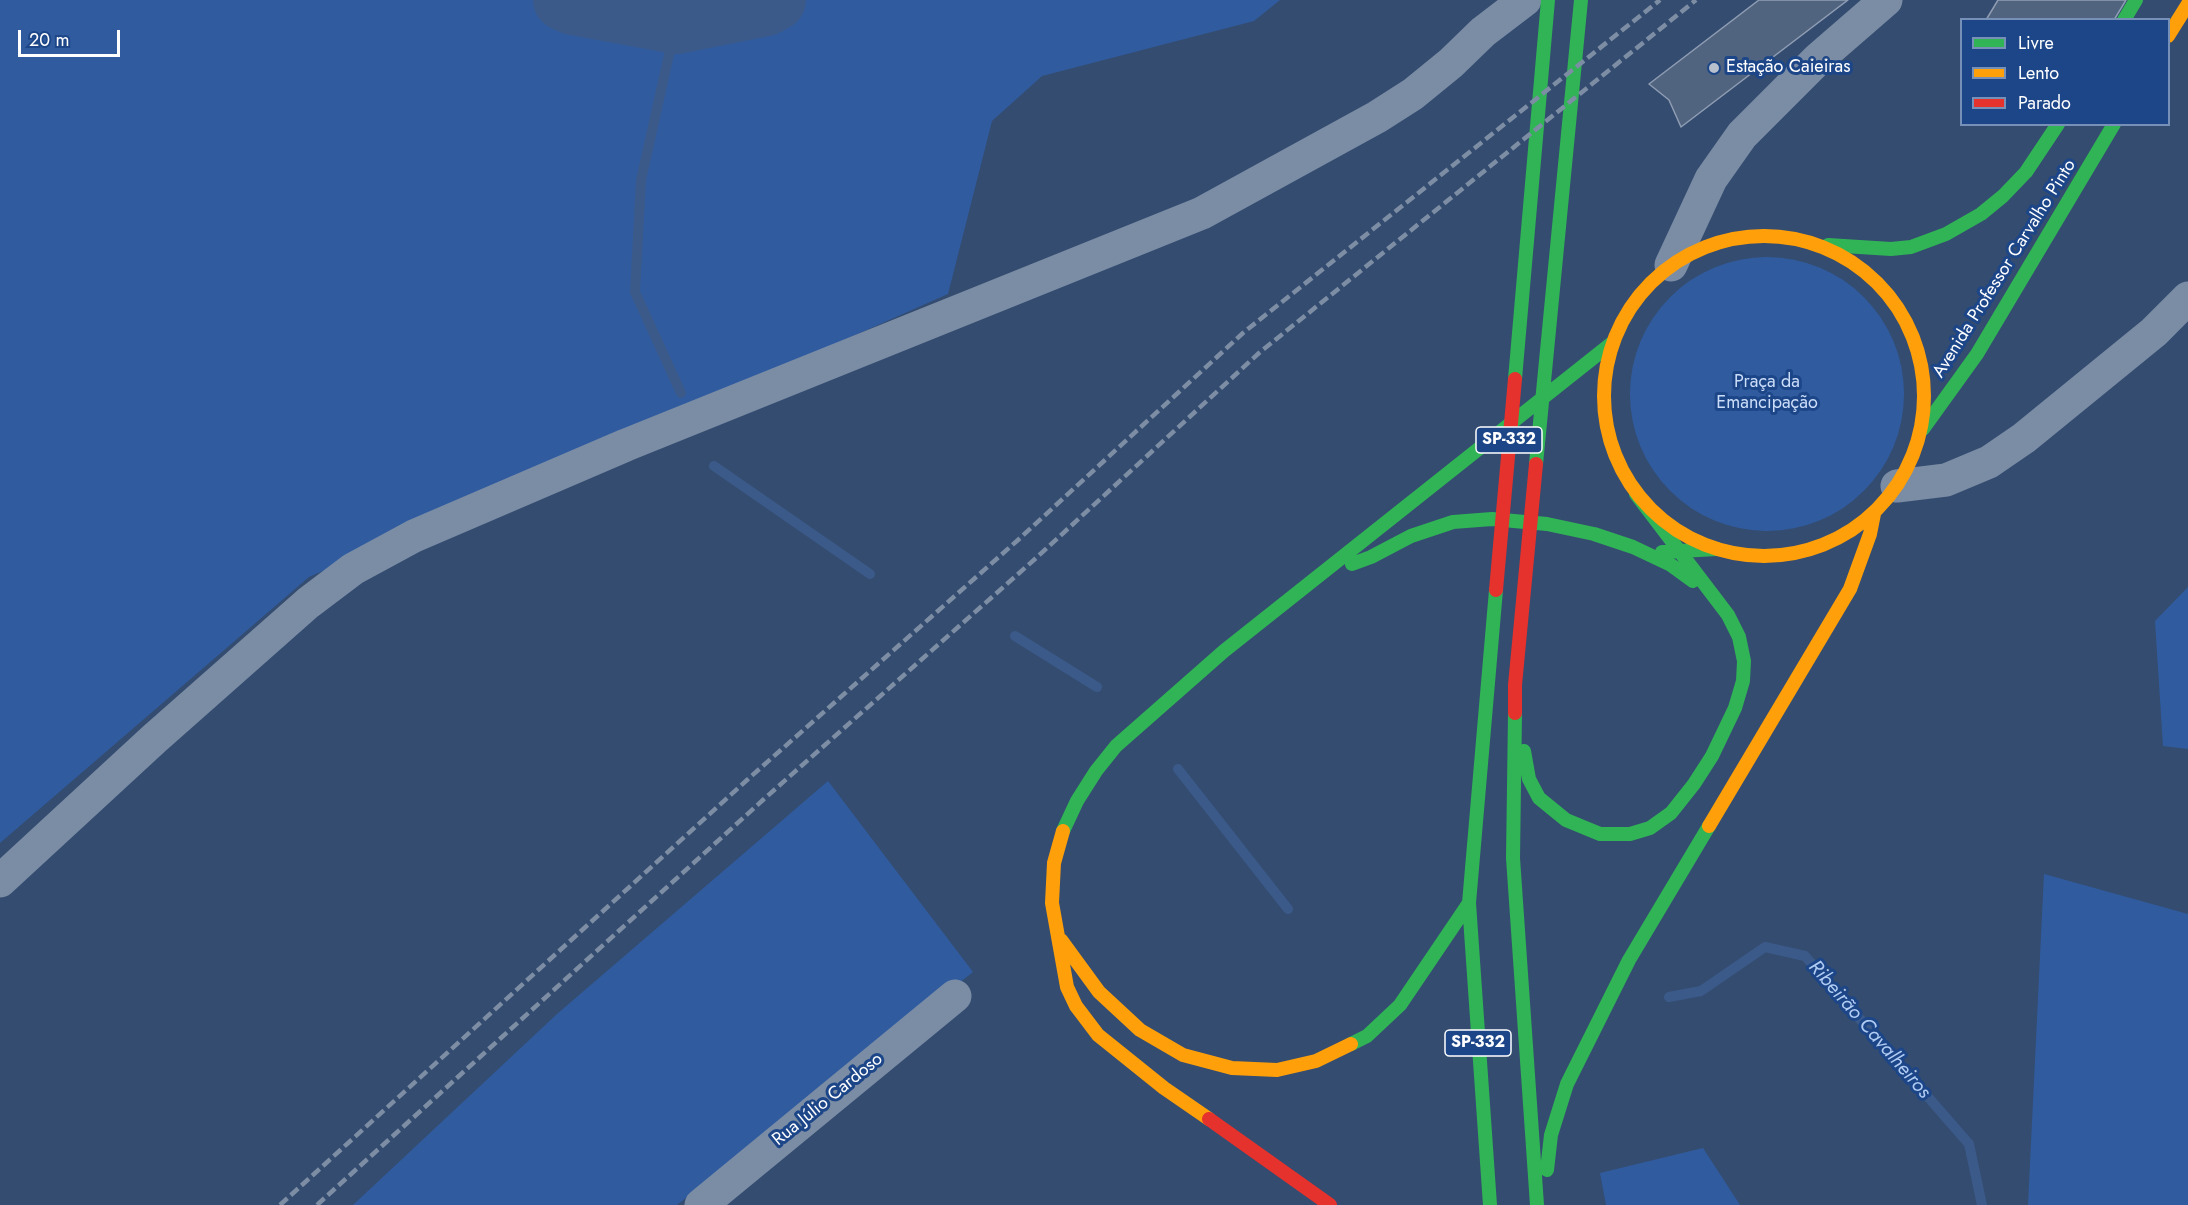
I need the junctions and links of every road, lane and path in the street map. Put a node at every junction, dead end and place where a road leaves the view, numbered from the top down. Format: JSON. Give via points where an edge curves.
{"nodes":[{"id":1,"x":1525,"y":0,"type":"edge"},
{"id":2,"x":1548,"y":0,"type":"edge"},
{"id":3,"x":1581,"y":0,"type":"edge"},
{"id":4,"x":1886,"y":0,"type":"edge"},
{"id":5,"x":2136,"y":0,"type":"edge"},
{"id":6,"x":2188,"y":4,"type":"edge"},
{"id":7,"x":2125,"y":18,"type":"edge"},
{"id":8,"x":2170,"y":34,"type":"edge"},
{"id":9,"x":2057,"y":126,"type":"edge"},
{"id":10,"x":2113,"y":126,"type":"edge"},
{"id":11,"x":1814,"y":244,"type":"junction"},
{"id":12,"x":1671,"y":265,"type":"junction"},
{"id":13,"x":2188,"y":298,"type":"edge"},
{"id":14,"x":1612,"y":343,"type":"junction"},
{"id":15,"x":1923,"y":429,"type":"junction"},
{"id":16,"x":1897,"y":486,"type":"junction"},
{"id":17,"x":1636,"y":494,"type":"junction"},
{"id":18,"x":1874,"y":514,"type":"junction"},
{"id":19,"x":1633,"y":547,"type":"junction"},
{"id":20,"x":1717,"y":549,"type":"junction"},
{"id":21,"x":1679,"y":551,"type":"junction"},
{"id":22,"x":1314,"y":579,"type":"junction"},
{"id":23,"x":1710,"y":594,"type":"junction"},
{"id":24,"x":1515,"y":685,"type":"junction"},
{"id":25,"x":0,"y":881,"type":"edge"},
{"id":26,"x":1469,"y":903,"type":"junction"},
{"id":27,"x":1057,"y":933,"type":"junction"},
{"id":28,"x":956,"y":996,"type":"dead end"},
{"id":29,"x":701,"y":1205,"type":"edge"},
{"id":30,"x":1330,"y":1205,"type":"edge"},
{"id":31,"x":1490,"y":1205,"type":"edge"},
{"id":32,"x":1537,"y":1205,"type":"edge"},
{"id":33,"x":1543,"y":1205,"type":"edge"}],
"edges":[{"from":1,"to":25,"type":"street","via":[[1413,94],[1202,213],[626,445],[414,536],[353,569],[308,603],[154,739]]},
{"from":2,"to":26,"type":"main road","number":"SP-332"},
{"from":3,"to":24,"type":"main road","number":"SP-332"},
{"from":4,"to":12,"type":"street","via":[[1818,59],[1742,135],[1711,179]]},
{"from":5,"to":7,"type":"main road"},
{"from":6,"to":8,"type":"main road"},
{"from":9,"to":11,"type":"main road","name":"Avenida Professor Carvalho Pinto","via":[[2026,172],[2003,196],[1946,234],[1911,247],[1891,249]]},
{"from":10,"to":15,"type":"main road","name":"Avenida Professor Carvalho Pinto","via":[[1977,354]]},
{"from":11,"to":12,"type":"main road","via":[[1765,236],[1716,243]]},
{"from":11,"to":15,"type":"main road","via":[[1856,264],[1891,296],[1914,337],[1926,383]]},
{"from":12,"to":14,"type":"main road","via":[[1636,300]]},
{"from":13,"to":16,"type":"street","via":[[2154,333],[1989,462],[1946,480]]},
{"from":14,"to":17,"type":"main road","via":[[1604,405],[1611,447]]},
{"from":14,"to":22,"type":"main road"},
{"from":15,"to":16,"type":"main road"},
{"from":16,"to":18,"type":"main road"},
{"from":17,"to":20,"type":"main road","via":[[1675,530]]},
{"from":17,"to":21,"type":"main road"},
{"from":18,"to":20,"type":"main road","via":[[1829,544],[1777,557]]},
{"from":18,"to":33,"type":"main road","via":[[1850,589],[1629,960],[1567,1084],[1551,1135]]},
{"from":19,"to":21,"type":"main road"},
{"from":19,"to":22,"type":"main road","via":[[1547,524],[1492,519],[1453,522]]},
{"from":19,"to":23,"type":"main road","via":[[1671,565]]},
{"from":20,"to":21,"type":"main road"},
{"from":21,"to":23,"type":"main road"},
{"from":22,"to":27,"type":"main road","via":[[1116,746],[1096,771],[1062,832],[1054,863],[1052,903]]},
{"from":23,"to":24,"type":"main road","via":[[1728,615],[1739,637],[1743,681],[1712,756],[1671,813],[1650,828],[1630,834],[1600,834],[1566,820],[1539,798],[1529,779]]},
{"from":24,"to":32,"type":"main road","number":"SP-332","via":[[1513,858]]},
{"from":26,"to":27,"type":"main road","via":[[1400,1005],[1367,1036],[1316,1061],[1277,1070],[1232,1068],[1183,1055],[1140,1030],[1099,992]]},
{"from":26,"to":31,"type":"main road","number":"SP-332"},
{"from":27,"to":30,"type":"main road","via":[[1067,987],[1098,1035],[1164,1088]]},
{"from":28,"to":29,"type":"street","name":"Rua Júlio Cardoso"}]}
